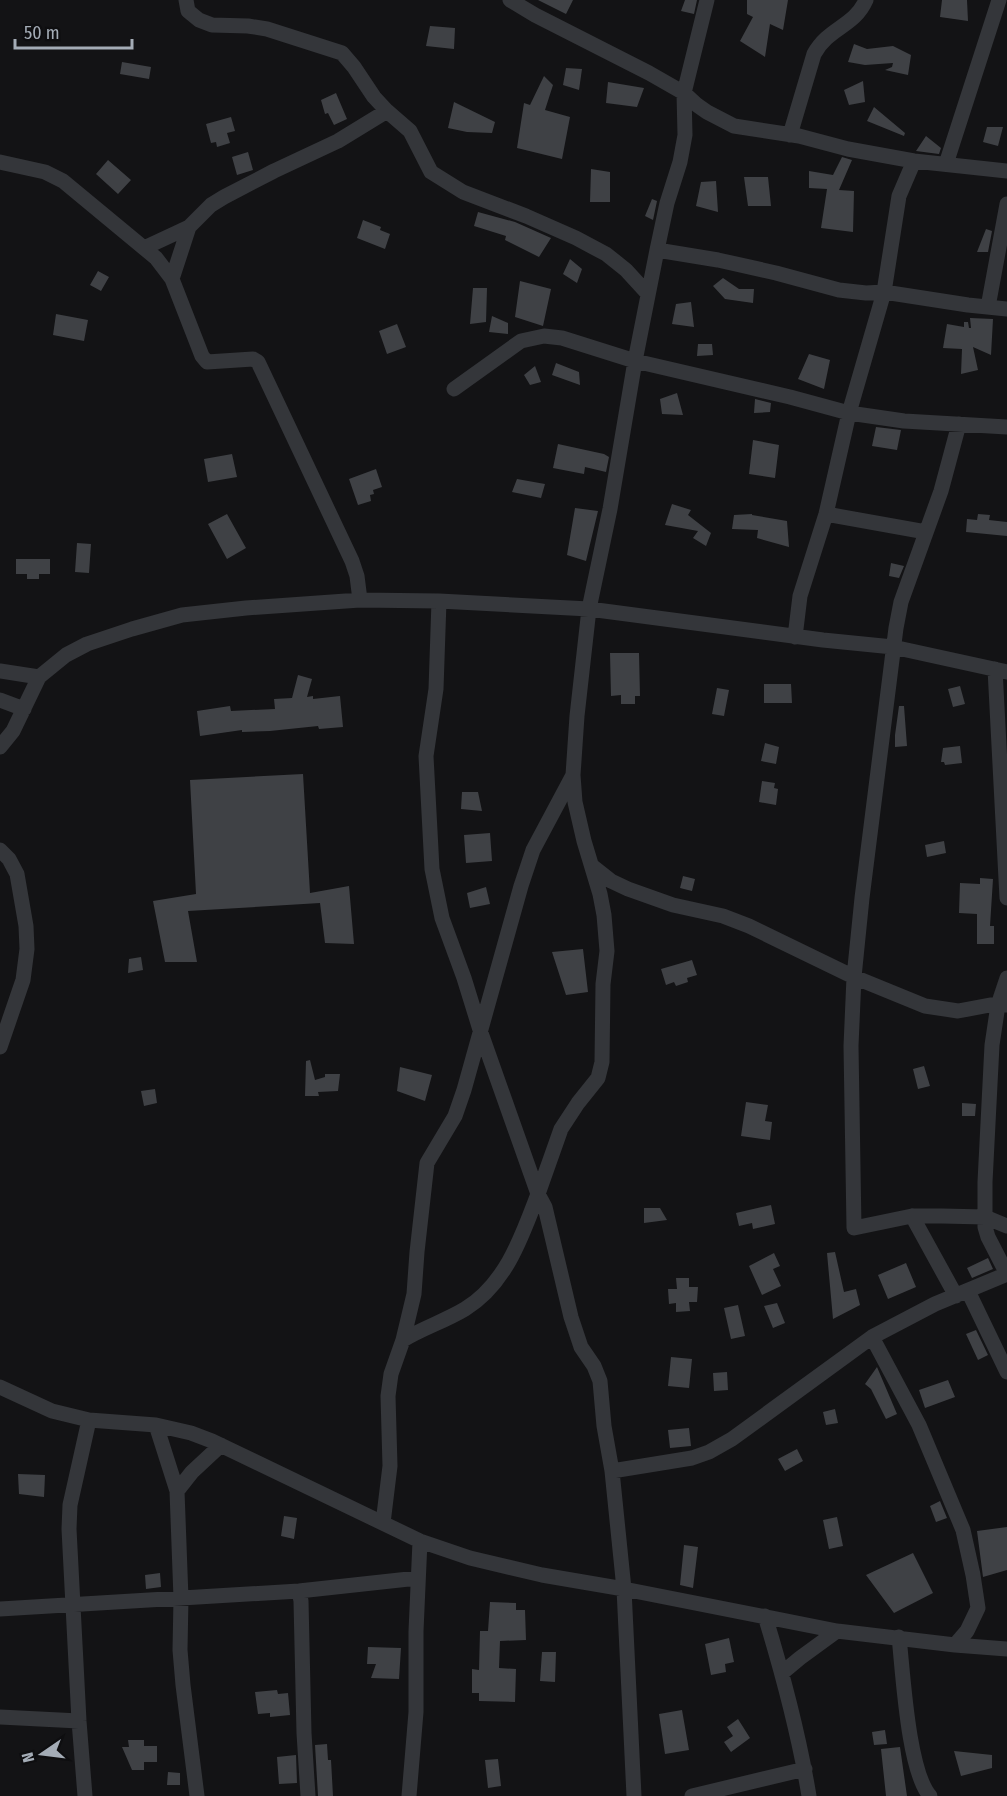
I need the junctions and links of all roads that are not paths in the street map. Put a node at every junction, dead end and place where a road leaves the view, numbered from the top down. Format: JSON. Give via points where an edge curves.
{"nodes":[{"id":1,"x":186,"y":0,"type":"edge"},
{"id":2,"x":510,"y":0,"type":"edge"},
{"id":3,"x":707,"y":0,"type":"edge"},
{"id":4,"x":866,"y":0,"type":"edge"},
{"id":5,"x":999,"y":0,"type":"edge"},
{"id":6,"x":684,"y":93,"type":"junction"},
{"id":7,"x":387,"y":111,"type":"junction"},
{"id":8,"x":790,"y":135,"type":"junction"},
{"id":9,"x":914,"y":161,"type":"junction"},
{"id":10,"x":0,"y":162,"type":"edge"},
{"id":11,"x":946,"y":164,"type":"junction"},
{"id":12,"x":1007,"y":171,"type":"edge"},
{"id":13,"x":1007,"y":204,"type":"edge"},
{"id":14,"x":189,"y":227,"type":"junction"},
{"id":15,"x":144,"y":248,"type":"junction"},
{"id":16,"x":657,"y":250,"type":"junction"},
{"id":17,"x":172,"y":279,"type":"junction"},
{"id":18,"x":884,"y":292,"type":"junction"},
{"id":19,"x":648,"y":294,"type":"junction"},
{"id":20,"x":988,"y":307,"type":"junction"},
{"id":21,"x":1007,"y":309,"type":"edge"},
{"id":22,"x":635,"y":361,"type":"junction"},
{"id":23,"x":454,"y":389,"type":"dead end"},
{"id":24,"x":849,"y":413,"type":"junction"},
{"id":25,"x":959,"y":424,"type":"junction"},
{"id":26,"x":1007,"y":427,"type":"edge"},
{"id":27,"x":825,"y":514,"type":"junction"},
{"id":28,"x":926,"y":532,"type":"junction"},
{"id":29,"x":360,"y":600,"type":"junction"},
{"id":30,"x":439,"y":601,"type":"junction"},
{"id":31,"x":589,"y":609,"type":"junction"},
{"id":32,"x":795,"y":637,"type":"junction"},
{"id":33,"x":893,"y":647,"type":"junction"},
{"id":34,"x":0,"y":670,"type":"edge"},
{"id":35,"x":1001,"y":670,"type":"edge"},
{"id":36,"x":39,"y":677,"type":"junction"},
{"id":37,"x":0,"y":700,"type":"edge"},
{"id":38,"x":24,"y":709,"type":"junction"},
{"id":39,"x":0,"y":747,"type":"edge"},
{"id":40,"x":573,"y":775,"type":"junction"},
{"id":41,"x":0,"y":850,"type":"edge"},
{"id":42,"x":592,"y":866,"type":"junction"},
{"id":43,"x":1007,"y":898,"type":"edge"},
{"id":44,"x":854,"y":977,"type":"junction"},
{"id":45,"x":1007,"y":978,"type":"edge"},
{"id":46,"x":1002,"y":1005,"type":"edge"},
{"id":47,"x":481,"y":1033,"type":"junction"},
{"id":48,"x":0,"y":1047,"type":"edge"},
{"id":49,"x":538,"y":1194,"type":"junction"},
{"id":50,"x":912,"y":1216,"type":"junction"},
{"id":51,"x":985,"y":1217,"type":"junction"},
{"id":52,"x":1007,"y":1226,"type":"edge"},
{"id":53,"x":1007,"y":1274,"type":"edge"},
{"id":54,"x":962,"y":1293,"type":"junction"},
{"id":55,"x":872,"y":1337,"type":"junction"},
{"id":56,"x":403,"y":1340,"type":"junction"},
{"id":57,"x":1007,"y":1372,"type":"edge"},
{"id":58,"x":0,"y":1387,"type":"edge"},
{"id":59,"x":89,"y":1420,"type":"junction"},
{"id":60,"x":156,"y":1425,"type":"junction"},
{"id":61,"x":221,"y":1445,"type":"junction"},
{"id":62,"x":612,"y":1471,"type":"junction"},
{"id":63,"x":177,"y":1491,"type":"junction"},
{"id":64,"x":383,"y":1523,"type":"junction"},
{"id":65,"x":420,"y":1540,"type":"junction"},
{"id":66,"x":418,"y":1578,"type":"junction"},
{"id":67,"x":624,"y":1589,"type":"junction"},
{"id":68,"x":299,"y":1591,"type":"junction"},
{"id":69,"x":181,"y":1598,"type":"junction"},
{"id":70,"x":72,"y":1605,"type":"junction"},
{"id":71,"x":0,"y":1609,"type":"edge"},
{"id":72,"x":765,"y":1616,"type":"junction"},
{"id":73,"x":837,"y":1631,"type":"junction"},
{"id":74,"x":899,"y":1637,"type":"junction"},
{"id":75,"x":955,"y":1645,"type":"junction"},
{"id":76,"x":1007,"y":1649,"type":"edge"},
{"id":77,"x":782,"y":1673,"type":"junction"},
{"id":78,"x":0,"y":1717,"type":"edge"},
{"id":79,"x":79,"y":1721,"type":"junction"},
{"id":80,"x":805,"y":1769,"type":"junction"},
{"id":81,"x":85,"y":1796,"type":"edge"},
{"id":82,"x":197,"y":1796,"type":"edge"},
{"id":83,"x":308,"y":1796,"type":"edge"},
{"id":84,"x":409,"y":1796,"type":"edge"},
{"id":85,"x":633,"y":1796,"type":"edge"},
{"id":86,"x":692,"y":1796,"type":"edge"},
{"id":87,"x":809,"y":1796,"type":"edge"},
{"id":88,"x":930,"y":1796,"type":"edge"}],
"edges":[{"from":1,"to":7,"type":"street","via":[[188,11],[212,25],[267,29],[342,53]]},
{"from":2,"to":6,"type":"street"},
{"from":3,"to":6,"type":"street"},
{"from":4,"to":8,"type":"street","via":[[857,16],[833,32],[814,54]]},
{"from":5,"to":11,"type":"street"},
{"from":6,"to":8,"type":"street","via":[[707,112],[734,126]]},
{"from":6,"to":16,"type":"street","via":[[685,135]]},
{"from":7,"to":14,"type":"street","via":[[338,141],[224,197]]},
{"from":7,"to":19,"type":"street","via":[[410,131],[431,172],[463,192],[526,216],[606,254]]},
{"from":8,"to":9,"type":"street"},
{"from":9,"to":11,"type":"street"},
{"from":9,"to":18,"type":"street","via":[[899,196]]},
{"from":10,"to":15,"type":"street","via":[[45,172],[63,181]]},
{"from":11,"to":12,"type":"street"},
{"from":13,"to":20,"type":"street"},
{"from":14,"to":15,"type":"street"},
{"from":14,"to":17,"type":"street"},
{"from":15,"to":17,"type":"street"},
{"from":16,"to":18,"type":"street","via":[[718,260],[839,290]]},
{"from":16,"to":19,"type":"street"},
{"from":17,"to":29,"type":"street","via":[[207,362],[253,359],[258,363],[352,561]]},
{"from":18,"to":20,"type":"street"},
{"from":18,"to":24,"type":"street"},
{"from":19,"to":22,"type":"street"},
{"from":20,"to":21,"type":"street"},
{"from":22,"to":23,"type":"street","via":[[562,338],[535,337],[521,341]]},
{"from":22,"to":24,"type":"street"},
{"from":22,"to":31,"type":"street"},
{"from":24,"to":25,"type":"street"},
{"from":24,"to":27,"type":"street"},
{"from":25,"to":26,"type":"street"},
{"from":25,"to":28,"type":"street"},
{"from":27,"to":28,"type":"street"},
{"from":27,"to":32,"type":"street","via":[[800,596]]},
{"from":28,"to":33,"type":"street","via":[[901,602]]},
{"from":29,"to":30,"type":"street"},
{"from":29,"to":36,"type":"street","via":[[182,615],[87,644]]},
{"from":30,"to":31,"type":"street"},
{"from":30,"to":47,"type":"street","via":[[436,689],[426,756],[432,868],[442,918]]},
{"from":31,"to":32,"type":"street"},
{"from":31,"to":40,"type":"street"},
{"from":32,"to":33,"type":"street"},
{"from":33,"to":35,"type":"street"},
{"from":33,"to":44,"type":"street"},
{"from":34,"to":36,"type":"street"},
{"from":35,"to":43,"type":"street"},
{"from":36,"to":38,"type":"street"},
{"from":37,"to":38,"type":"street"},
{"from":38,"to":39,"type":"street"},
{"from":40,"to":42,"type":"street","via":[[575,802]]},
{"from":40,"to":47,"type":"street","via":[[533,850]]},
{"from":41,"to":48,"type":"street","via":[[17,874],[27,949],[23,980]]},
{"from":42,"to":44,"type":"street","via":[[628,889],[749,926]]},
{"from":42,"to":49,"type":"street","via":[[604,915],[606,951],[602,1062],[598,1078],[561,1129]]},
{"from":44,"to":46,"type":"street","via":[[925,1006],[958,1011]]},
{"from":44,"to":50,"type":"street","via":[[854,1228]]},
{"from":45,"to":46,"type":"street"},
{"from":46,"to":51,"type":"street","via":[[992,1045]]},
{"from":47,"to":49,"type":"street"},
{"from":47,"to":56,"type":"street","via":[[455,1116],[427,1163],[414,1294]]},
{"from":49,"to":56,"type":"street","via":[[520,1243],[489,1291],[467,1308]]},
{"from":49,"to":62,"type":"street","via":[[571,1317],[581,1347],[600,1381]]},
{"from":50,"to":51,"type":"street"},
{"from":50,"to":54,"type":"street"},
{"from":51,"to":52,"type":"street"},
{"from":51,"to":53,"type":"street","via":[[988,1237]]},
{"from":53,"to":54,"type":"street"},
{"from":54,"to":55,"type":"street"},
{"from":54,"to":57,"type":"street"},
{"from":55,"to":62,"type":"street","via":[[709,1452]]},
{"from":55,"to":75,"type":"street","via":[[919,1425],[963,1530],[978,1608]]},
{"from":56,"to":64,"type":"street","via":[[388,1396],[390,1466]]},
{"from":58,"to":59,"type":"street","via":[[52,1411]]},
{"from":59,"to":60,"type":"street"},
{"from":59,"to":70,"type":"street","via":[[70,1505]]},
{"from":60,"to":61,"type":"street"},
{"from":60,"to":63,"type":"street"},
{"from":61,"to":63,"type":"street"},
{"from":61,"to":64,"type":"street"},
{"from":62,"to":67,"type":"street"},
{"from":63,"to":69,"type":"street"},
{"from":64,"to":65,"type":"street"},
{"from":65,"to":66,"type":"street"},
{"from":65,"to":67,"type":"street","via":[[470,1558]]},
{"from":66,"to":68,"type":"street"},
{"from":66,"to":84,"type":"street","via":[[416,1712]]},
{"from":67,"to":72,"type":"street"},
{"from":67,"to":85,"type":"street"},
{"from":68,"to":69,"type":"street"},
{"from":68,"to":83,"type":"street"},
{"from":69,"to":70,"type":"street"},
{"from":69,"to":82,"type":"street","via":[[180,1650]]},
{"from":70,"to":71,"type":"street"},
{"from":70,"to":79,"type":"street"},
{"from":72,"to":73,"type":"street"},
{"from":72,"to":77,"type":"street"},
{"from":73,"to":74,"type":"street"},
{"from":73,"to":77,"type":"street"},
{"from":74,"to":75,"type":"street"},
{"from":74,"to":88,"type":"street","via":[[912,1744],[919,1775]]},
{"from":75,"to":76,"type":"street"},
{"from":77,"to":80,"type":"street"},
{"from":78,"to":79,"type":"street"},
{"from":79,"to":81,"type":"street"},
{"from":80,"to":86,"type":"street"},
{"from":80,"to":87,"type":"street"}]}
